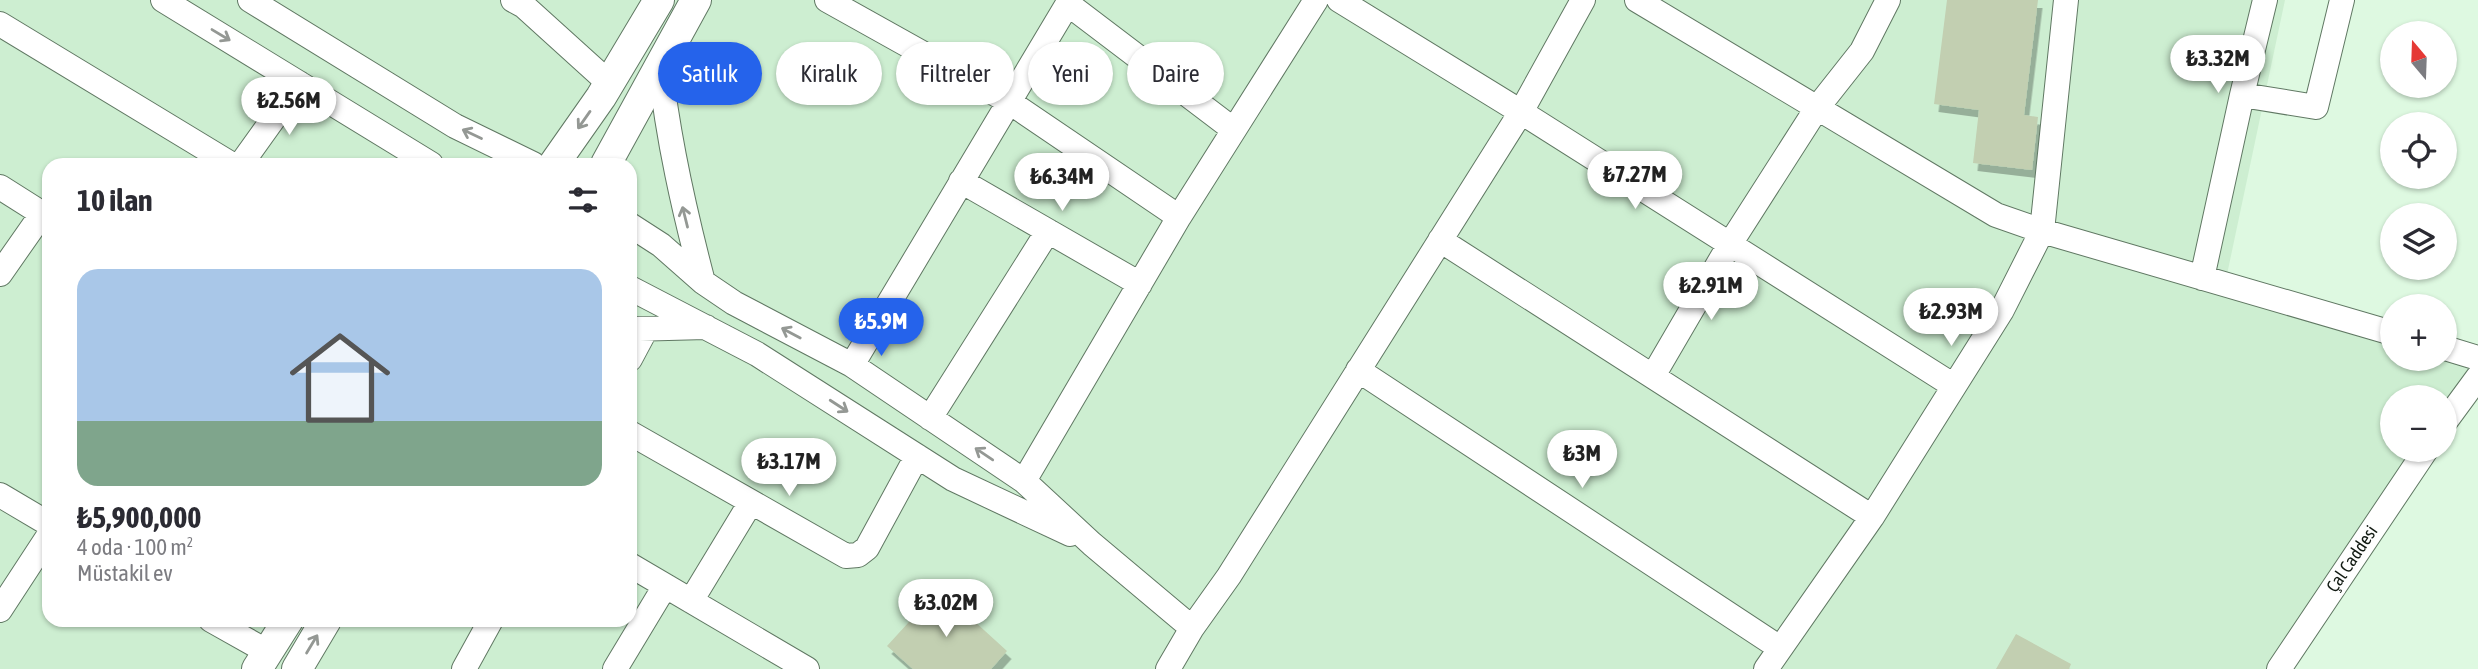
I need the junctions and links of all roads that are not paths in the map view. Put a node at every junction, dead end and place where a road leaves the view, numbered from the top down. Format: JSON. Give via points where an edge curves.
{"nodes":[{"id":1,"x":163,"y":0,"type":"edge"},
{"id":2,"x":250,"y":0,"type":"edge"},
{"id":3,"x":659,"y":0,"type":"edge"},
{"id":4,"x":696,"y":0,"type":"edge"},
{"id":5,"x":827,"y":0,"type":"edge"},
{"id":6,"x":1316,"y":0,"type":"edge"},
{"id":7,"x":1339,"y":0,"type":"edge"},
{"id":8,"x":1583,"y":0,"type":"edge"},
{"id":9,"x":1637,"y":0,"type":"edge"},
{"id":10,"x":1888,"y":0,"type":"edge"},
{"id":11,"x":2066,"y":0,"type":"edge"},
{"id":12,"x":2265,"y":0,"type":"edge"},
{"id":13,"x":2342,"y":0,"type":"edge"},
{"id":14,"x":522,"y":2,"type":"edge"},
{"id":15,"x":1069,"y":2,"type":"edge"},
{"id":16,"x":0,"y":24,"type":"edge"},
{"id":17,"x":673,"y":42,"type":"edge"},
{"id":18,"x":902,"y":42,"type":"edge"},
{"id":19,"x":658,"y":69,"type":"edge"},
{"id":20,"x":299,"y":83,"type":"junction"},
{"id":21,"x":609,"y":83,"type":"junction"},
{"id":22,"x":1014,"y":91,"type":"edge"},
{"id":23,"x":2242,"y":95,"type":"junction"},
{"id":24,"x":665,"y":105,"type":"edge"},
{"id":25,"x":1006,"y":105,"type":"edge"},
{"id":26,"x":1014,"y":105,"type":"edge"},
{"id":27,"x":1817,"y":108,"type":"junction"},
{"id":28,"x":1521,"y":112,"type":"junction"},
{"id":29,"x":1234,"y":130,"type":"junction"},
{"id":30,"x":221,"y":158,"type":"edge"},
{"id":31,"x":246,"y":158,"type":"edge"},
{"id":32,"x":422,"y":158,"type":"edge"},
{"id":33,"x":520,"y":158,"type":"edge"},
{"id":34,"x":558,"y":158,"type":"edge"},
{"id":35,"x":609,"y":158,"type":"edge"},
{"id":36,"x":961,"y":181,"type":"junction"},
{"id":37,"x":0,"y":187,"type":"edge"},
{"id":38,"x":42,"y":213,"type":"edge"},
{"id":39,"x":1180,"y":218,"type":"junction"},
{"id":40,"x":42,"y":221,"type":"edge"},
{"id":41,"x":637,"y":230,"type":"edge"},
{"id":42,"x":1048,"y":231,"type":"junction"},
{"id":43,"x":2042,"y":231,"type":"junction"},
{"id":44,"x":1440,"y":240,"type":"junction"},
{"id":45,"x":1730,"y":244,"type":"junction"},
{"id":46,"x":0,"y":274,"type":"edge"},
{"id":47,"x":2202,"y":278,"type":"junction"},
{"id":48,"x":703,"y":282,"type":"junction"},
{"id":49,"x":1140,"y":284,"type":"junction"},
{"id":50,"x":637,"y":292,"type":"edge"},
{"id":51,"x":707,"y":327,"type":"junction"},
{"id":52,"x":638,"y":330,"type":"edge"},
{"id":53,"x":2380,"y":330,"type":"edge"},
{"id":54,"x":2457,"y":352,"type":"edge"},
{"id":55,"x":2478,"y":358,"type":"edge"},
{"id":56,"x":852,"y":365,"type":"junction"},
{"id":57,"x":1358,"y":370,"type":"junction"},
{"id":58,"x":1653,"y":376,"type":"junction"},
{"id":59,"x":2478,"y":377,"type":"edge"},
{"id":60,"x":1954,"y":386,"type":"junction"},
{"id":61,"x":2470,"y":399,"type":"edge"},
{"id":62,"x":2457,"y":411,"type":"edge"},
{"id":63,"x":930,"y":418,"type":"junction"},
{"id":64,"x":637,"y":437,"type":"edge"},
{"id":65,"x":917,"y":456,"type":"junction"},
{"id":66,"x":2418,"y":462,"type":"edge"},
{"id":67,"x":1024,"y":481,"type":"junction"},
{"id":68,"x":0,"y":495,"type":"edge"},
{"id":69,"x":751,"y":502,"type":"junction"},
{"id":70,"x":1872,"y":517,"type":"junction"},
{"id":71,"x":42,"y":520,"type":"edge"},
{"id":72,"x":1092,"y":544,"type":"junction"},
{"id":73,"x":42,"y":545,"type":"edge"},
{"id":74,"x":637,"y":569,"type":"edge"},
{"id":75,"x":665,"y":586,"type":"junction"},
{"id":76,"x":691,"y":601,"type":"junction"},
{"id":77,"x":0,"y":610,"type":"edge"},
{"id":78,"x":220,"y":627,"type":"edge"},
{"id":79,"x":284,"y":627,"type":"edge"},
{"id":80,"x":322,"y":627,"type":"edge"},
{"id":81,"x":487,"y":627,"type":"edge"},
{"id":82,"x":1192,"y":628,"type":"junction"},
{"id":83,"x":1780,"y":648,"type":"junction"},
{"id":84,"x":262,"y":661,"type":"edge"},
{"id":85,"x":782,"y":663,"type":"edge"},
{"id":86,"x":297,"y":669,"type":"edge"},
{"id":87,"x":464,"y":669,"type":"edge"},
{"id":88,"x":615,"y":669,"type":"edge"},
{"id":89,"x":807,"y":669,"type":"edge"},
{"id":90,"x":1168,"y":669,"type":"edge"},
{"id":91,"x":1766,"y":669,"type":"edge"},
{"id":92,"x":2279,"y":669,"type":"edge"}],
"edges":[{"from":1,"to":20,"type":"street","one_way":true},
{"from":33,"to":2,"type":"street","one_way":true,"via":[[455,127]]},
{"from":3,"to":21,"type":"main road"},
{"from":4,"to":17,"type":"main road"},
{"from":5,"to":18,"type":"street"},
{"from":6,"to":29,"type":"street"},
{"from":7,"to":28,"type":"street"},
{"from":8,"to":28,"type":"street"},
{"from":9,"to":27,"type":"street"},
{"from":10,"to":27,"type":"street","via":[[1863,51]]},
{"from":11,"to":43,"type":"street"},
{"from":12,"to":23,"type":"street"},
{"from":13,"to":23,"type":"street","via":[[2316,107]]},
{"from":14,"to":21,"type":"street"},
{"from":15,"to":22,"type":"street"},
{"from":15,"to":29,"type":"street"},
{"from":16,"to":30,"type":"street"},
{"from":19,"to":35,"type":"main road"},
{"from":20,"to":31,"type":"street"},
{"from":20,"to":32,"type":"street"},
{"from":21,"to":34,"type":"main road","one_way":true},
{"from":23,"to":47,"type":"street"},
{"from":48,"to":24,"type":"street","one_way":true,"via":[[684,212]]},
{"from":25,"to":36,"type":"street"},
{"from":26,"to":39,"type":"street"},
{"from":27,"to":43,"type":"street","via":[[1996,215]]},
{"from":27,"to":45,"type":"street"},
{"from":28,"to":44,"type":"street"},
{"from":28,"to":45,"type":"street"},
{"from":29,"to":39,"type":"street"},
{"from":36,"to":42,"type":"street"},
{"from":36,"to":56,"type":"street"},
{"from":37,"to":38,"type":"street"},
{"from":39,"to":49,"type":"street"},
{"from":40,"to":46,"type":"street"},
{"from":41,"to":48,"type":"street"},
{"from":42,"to":49,"type":"street"},
{"from":42,"to":63,"type":"street"},
{"from":43,"to":47,"type":"street"},
{"from":43,"to":60,"type":"street"},
{"from":44,"to":57,"type":"street"},
{"from":44,"to":58,"type":"street"},
{"from":45,"to":58,"type":"street"},
{"from":45,"to":60,"type":"street"},
{"from":47,"to":53,"type":"street"},
{"from":56,"to":48,"type":"street","one_way":true},
{"from":49,"to":67,"type":"street"},
{"from":50,"to":51,"type":"street"},
{"from":51,"to":52,"type":"street"},
{"from":51,"to":65,"type":"street","one_way":true},
{"from":54,"to":55,"type":"street"},
{"from":56,"to":63,"type":"street"},
{"from":57,"to":82,"type":"street"},
{"from":57,"to":83,"type":"street"},
{"from":58,"to":70,"type":"street"},
{"from":59,"to":61,"type":"street"},
{"from":60,"to":70,"type":"street"},
{"from":61,"to":62,"type":"street"},
{"from":67,"to":63,"type":"street","one_way":true},
{"from":64,"to":69,"type":"street"},
{"from":65,"to":69,"type":"street","via":[[867,548],[858,555],[846,556]]},
{"from":65,"to":72,"type":"street","via":[[953,479]]},
{"from":66,"to":92,"type":"street","name":"Çal Caddesi"},
{"from":67,"to":72,"type":"street"},
{"from":68,"to":71,"type":"street"},
{"from":69,"to":76,"type":"street"},
{"from":70,"to":83,"type":"street"},
{"from":72,"to":82,"type":"street"},
{"from":73,"to":77,"type":"street"},
{"from":74,"to":75,"type":"street"},
{"from":75,"to":76,"type":"street"},
{"from":75,"to":88,"type":"street"},
{"from":76,"to":85,"type":"street"},
{"from":78,"to":84,"type":"street"},
{"from":79,"to":84,"type":"main road"},
{"from":86,"to":80,"type":"main road","one_way":true},
{"from":81,"to":87,"type":"street"},
{"from":82,"to":90,"type":"street"},
{"from":83,"to":91,"type":"street"},
{"from":85,"to":89,"type":"street"}]}
